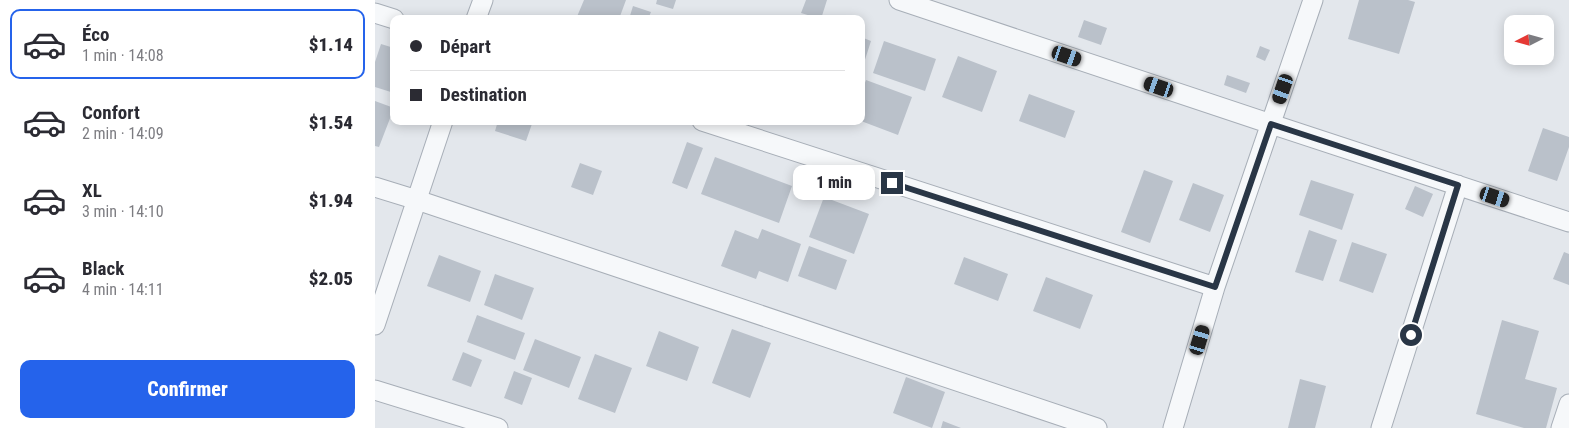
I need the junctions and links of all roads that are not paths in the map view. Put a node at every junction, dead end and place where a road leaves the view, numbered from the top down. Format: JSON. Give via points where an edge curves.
{"nodes":[{"id":1,"x":483,"y":0,"type":"edge"},
{"id":2,"x":899,"y":0,"type":"edge"},
{"id":3,"x":1313,"y":0,"type":"edge"},
{"id":4,"x":375,"y":13,"type":"edge"},
{"id":5,"x":477,"y":15,"type":"edge"},
{"id":6,"x":390,"y":19,"type":"edge"},
{"id":7,"x":1271,"y":124,"type":"junction"},
{"id":8,"x":442,"y":125,"type":"edge"},
{"id":9,"x":714,"y":125,"type":"edge"},
{"id":10,"x":1458,"y":185,"type":"junction"},
{"id":11,"x":375,"y":187,"type":"edge"},
{"id":12,"x":417,"y":200,"type":"junction"},
{"id":13,"x":1569,"y":222,"type":"edge"},
{"id":14,"x":1215,"y":287,"type":"junction"},
{"id":15,"x":375,"y":325,"type":"edge"},
{"id":16,"x":375,"y":390,"type":"edge"},
{"id":17,"x":1569,"y":404,"type":"edge"},
{"id":18,"x":498,"y":428,"type":"edge"},
{"id":19,"x":1097,"y":428,"type":"edge"},
{"id":20,"x":1173,"y":428,"type":"edge"},
{"id":21,"x":1381,"y":428,"type":"edge"},
{"id":22,"x":1561,"y":428,"type":"edge"}],
"edges":[{"from":1,"to":5,"type":"street"},
{"from":2,"to":7,"type":"street"},
{"from":3,"to":7,"type":"street"},
{"from":4,"to":6,"type":"street"},
{"from":7,"to":10,"type":"street"},
{"from":7,"to":14,"type":"street"},
{"from":8,"to":12,"type":"street"},
{"from":9,"to":14,"type":"street"},
{"from":10,"to":13,"type":"street"},
{"from":10,"to":21,"type":"street"},
{"from":11,"to":12,"type":"street"},
{"from":12,"to":15,"type":"street"},
{"from":12,"to":19,"type":"street"},
{"from":14,"to":20,"type":"street"},
{"from":16,"to":18,"type":"street"},
{"from":17,"to":22,"type":"street"}]}
